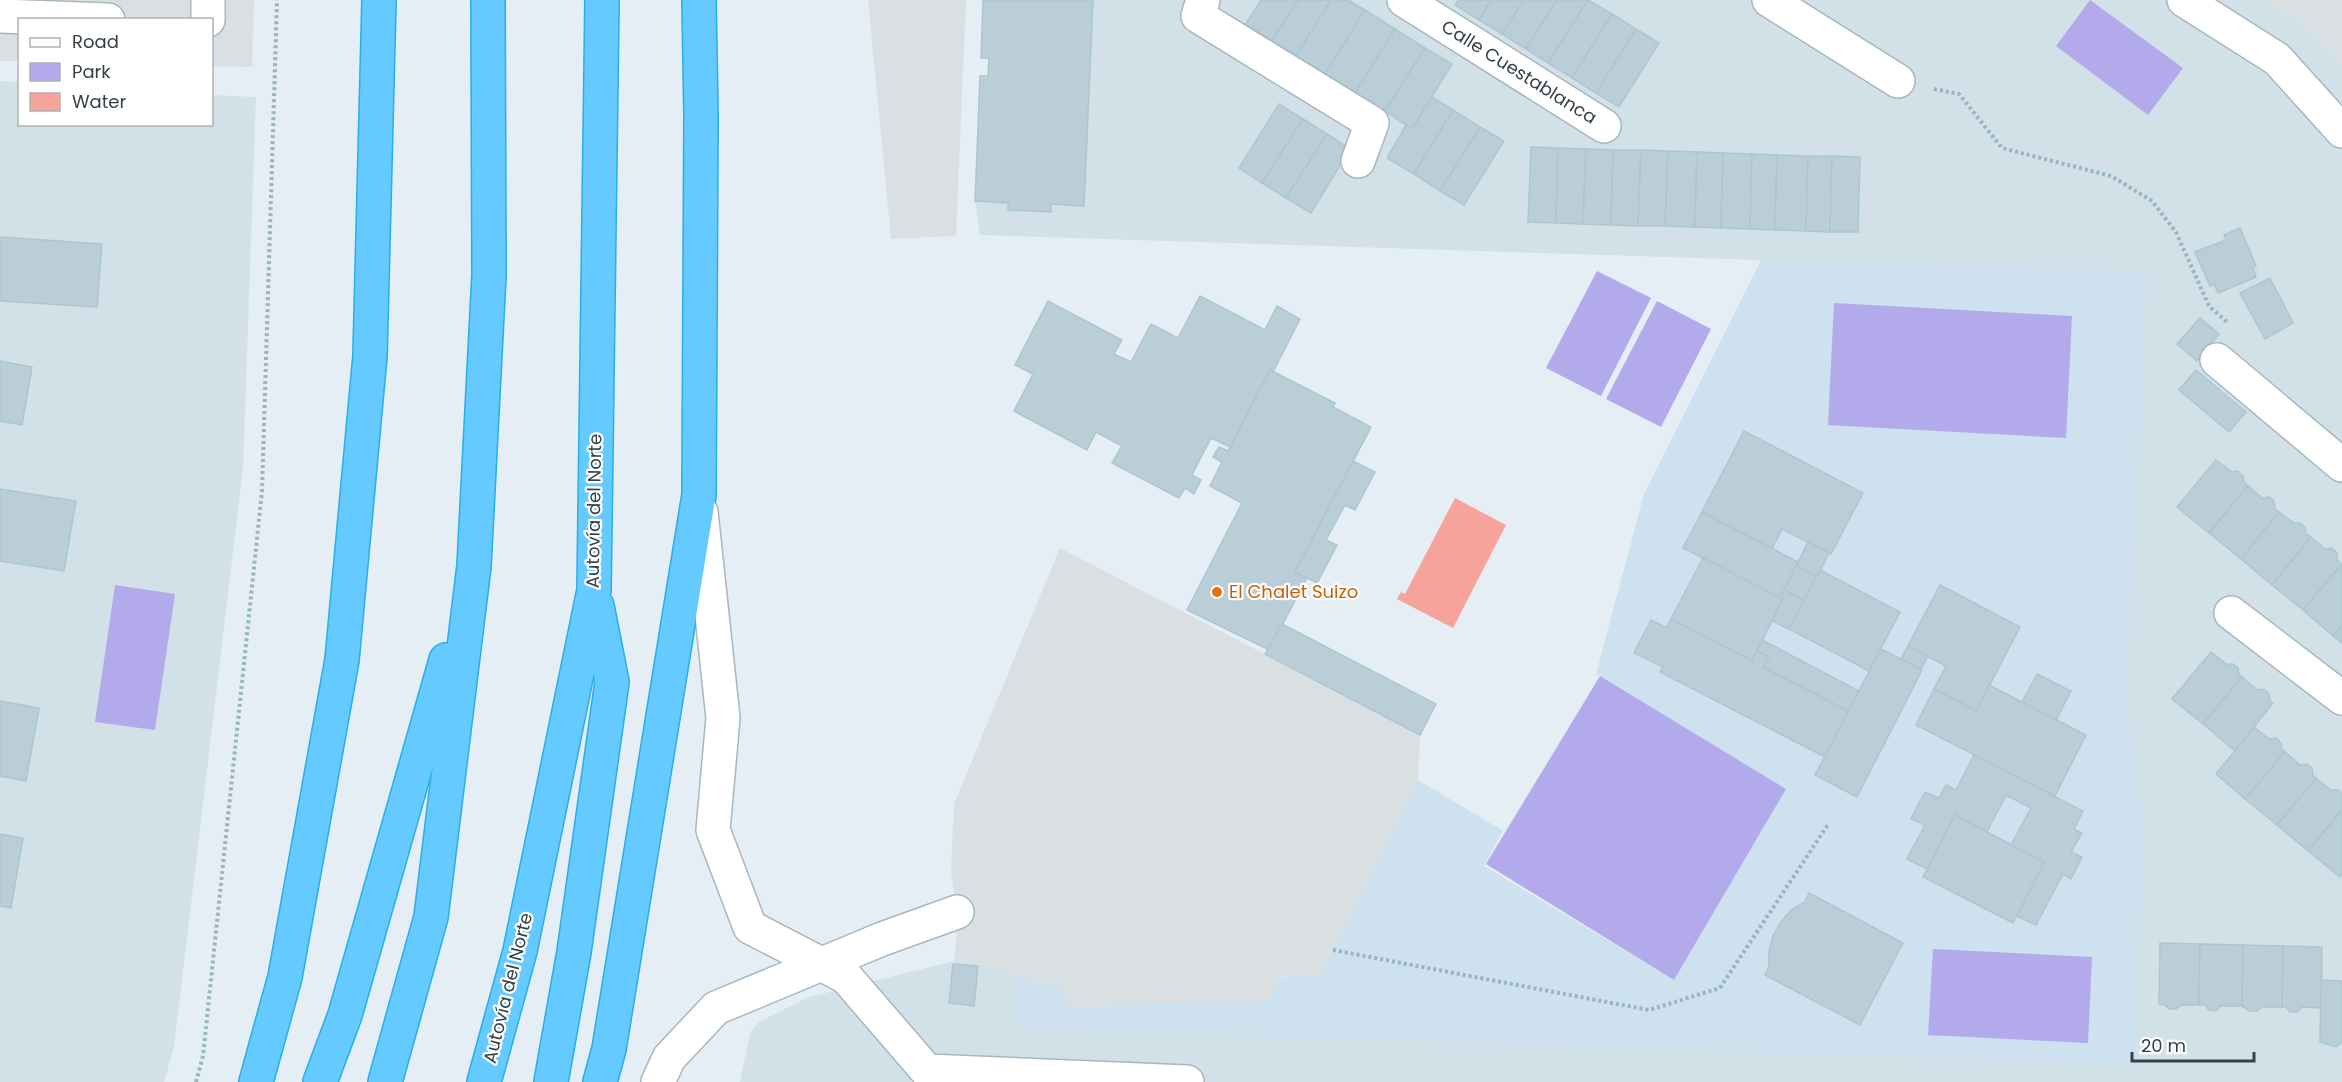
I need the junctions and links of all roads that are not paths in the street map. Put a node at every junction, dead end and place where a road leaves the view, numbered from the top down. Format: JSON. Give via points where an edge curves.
{"nodes":[{"id":1,"x":208,"y":0,"type":"edge"},
{"id":2,"x":379,"y":0,"type":"edge"},
{"id":3,"x":488,"y":0,"type":"edge"},
{"id":4,"x":602,"y":0,"type":"edge"},
{"id":5,"x":699,"y":0,"type":"edge"},
{"id":6,"x":1203,"y":0,"type":"edge"},
{"id":7,"x":1404,"y":0,"type":"edge"},
{"id":8,"x":1769,"y":0,"type":"edge"},
{"id":9,"x":2184,"y":0,"type":"edge"},
{"id":10,"x":0,"y":16,"type":"edge"},
{"id":11,"x":54,"y":18,"type":"edge"},
{"id":12,"x":208,"y":18,"type":"edge"},
{"id":13,"x":1898,"y":81,"type":"road end"},
{"id":14,"x":1604,"y":126,"type":"dead end"},
{"id":15,"x":2342,"y":131,"type":"edge"},
{"id":16,"x":1358,"y":161,"type":"dead end"},
{"id":17,"x":2217,"y":360,"type":"road end"},
{"id":18,"x":2342,"y":465,"type":"edge"},
{"id":19,"x":699,"y":495,"type":"junction"},
{"id":20,"x":474,"y":566,"type":"junction"},
{"id":21,"x":594,"y":590,"type":"junction"},
{"id":22,"x":2231,"y":613,"type":"dead end"},
{"id":23,"x":2342,"y":698,"type":"edge"},
{"id":24,"x":957,"y":912,"type":"dead end"},
{"id":25,"x":821,"y":964,"type":"junction"},
{"id":26,"x":1127,"y":1081,"type":"edge"},
{"id":27,"x":256,"y":1082,"type":"edge"},
{"id":28,"x":320,"y":1082,"type":"edge"},
{"id":29,"x":385,"y":1082,"type":"edge"},
{"id":30,"x":484,"y":1082,"type":"edge"},
{"id":31,"x":551,"y":1082,"type":"edge"},
{"id":32,"x":600,"y":1082,"type":"edge"},
{"id":33,"x":658,"y":1082,"type":"edge"},
{"id":34,"x":1187,"y":1082,"type":"edge"}],
"edges":[{"from":1,"to":12,"type":"street"},
{"from":2,"to":27,"type":"highway","via":[[370,356],[342,660],[285,977]]},
{"from":3,"to":20,"type":"highway","via":[[489,275]]},
{"from":4,"to":21,"type":"highway","name":"Autovía del Norte"},
{"from":5,"to":19,"type":"highway"},
{"from":6,"to":16,"type":"street","via":[[1198,16],[1371,123]]},
{"from":7,"to":14,"type":"street","name":"Calle Cuestablanca"},
{"from":8,"to":13,"type":"street"},
{"from":9,"to":15,"type":"street","via":[[2277,59]]},
{"from":10,"to":11,"type":"street"},
{"from":17,"to":18,"type":"street"},
{"from":19,"to":25,"type":"street","via":[[723,718],[713,830],[750,927]]},
{"from":19,"to":32,"type":"highway","via":[[609,1048]]},
{"from":20,"to":28,"type":"highway","via":[[345,1015]]},
{"from":20,"to":29,"type":"highway","via":[[431,917]]},
{"from":21,"to":30,"type":"highway","name":"Autovía del Norte","via":[[520,951]]},
{"from":21,"to":31,"type":"highway","via":[[612,682],[574,952]]},
{"from":22,"to":23,"type":"street"},
{"from":24,"to":25,"type":"street"},
{"from":25,"to":26,"type":"street","via":[[846,977],[927,1071]]},
{"from":25,"to":33,"type":"street","via":[[716,1008],[669,1058]]},
{"from":26,"to":34,"type":"street"}]}
